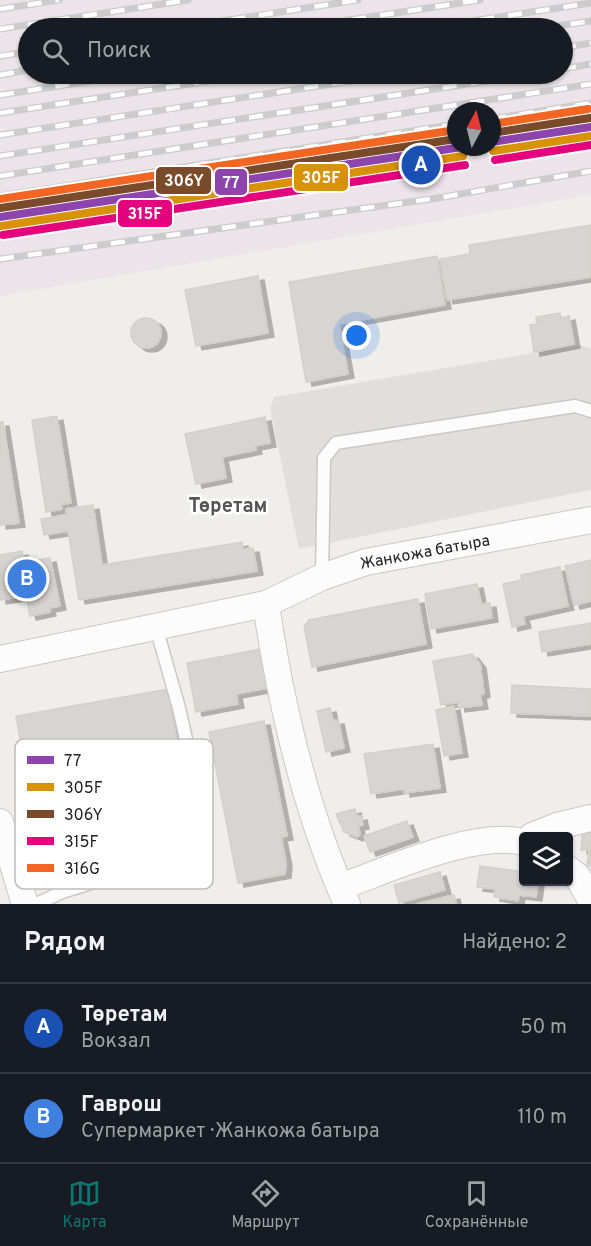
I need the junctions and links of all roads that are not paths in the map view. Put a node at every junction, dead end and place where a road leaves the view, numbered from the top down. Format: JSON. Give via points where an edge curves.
{"nodes":[{"id":1,"x":591,"y":411,"type":"edge"},
{"id":2,"x":591,"y":520,"type":"edge"},
{"id":3,"x":322,"y":576,"type":"junction"},
{"id":4,"x":266,"y":604,"type":"junction"},
{"id":5,"x":156,"y":627,"type":"junction"},
{"id":6,"x":0,"y":659,"type":"edge"},
{"id":7,"x":186,"y":739,"type":"edge"},
{"id":8,"x":591,"y":818,"type":"edge"},
{"id":9,"x":0,"y":822,"type":"edge"},
{"id":10,"x":543,"y":832,"type":"edge"},
{"id":11,"x":519,"y":840,"type":"edge"},
{"id":12,"x":15,"y":869,"type":"edge"},
{"id":13,"x":573,"y":873,"type":"edge"},
{"id":14,"x":21,"y":889,"type":"edge"},
{"id":15,"x":74,"y":889,"type":"edge"},
{"id":16,"x":343,"y":895,"type":"edge"},
{"id":17,"x":591,"y":900,"type":"edge"},
{"id":18,"x":26,"y":904,"type":"edge"},
{"id":19,"x":37,"y":904,"type":"edge"}],
"edges":[{"from":1,"to":3,"type":"lane","via":[[575,406],[336,443],[324,458]]},
{"from":2,"to":3,"type":"street","name":"Жанкожа батыра","via":[[366,562]]},
{"from":3,"to":4,"type":"street","name":"Жанкожа батыра"},
{"from":4,"to":5,"type":"street","name":"Жанкожа батыра"},
{"from":4,"to":16,"type":"street","via":[[287,726]]},
{"from":5,"to":6,"type":"street","name":"Жанкожа батыра"},
{"from":5,"to":7,"type":"lane"},
{"from":8,"to":10,"type":"street"},
{"from":9,"to":12,"type":"street"},
{"from":11,"to":16,"type":"street","via":[[492,840],[452,848]]},
{"from":13,"to":17,"type":"street"},
{"from":14,"to":18,"type":"street"},
{"from":15,"to":19,"type":"lane"}]}
